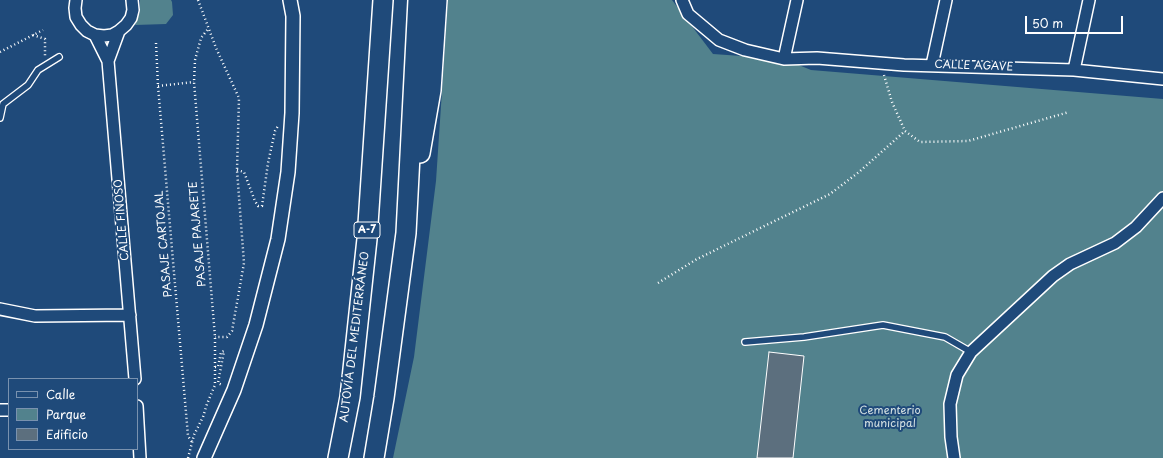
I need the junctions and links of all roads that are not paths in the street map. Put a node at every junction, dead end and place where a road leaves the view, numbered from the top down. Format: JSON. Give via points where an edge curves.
{"nodes":[{"id":1,"x":76,"y":0,"type":"edge"},
{"id":2,"x":132,"y":0,"type":"edge"},
{"id":3,"x":290,"y":0,"type":"edge"},
{"id":4,"x":384,"y":0,"type":"edge"},
{"id":5,"x":418,"y":0,"type":"edge"},
{"id":6,"x":436,"y":0,"type":"edge"},
{"id":7,"x":682,"y":0,"type":"edge"},
{"id":8,"x":797,"y":0,"type":"edge"},
{"id":9,"x":946,"y":0,"type":"edge"},
{"id":10,"x":1089,"y":0,"type":"edge"},
{"id":11,"x":119,"y":31,"type":"junction"},
{"id":12,"x":95,"y":35,"type":"junction"},
{"id":13,"x":59,"y":57,"type":"dead end"},
{"id":14,"x":784,"y":59,"type":"junction"},
{"id":15,"x":108,"y":61,"type":"junction"},
{"id":16,"x":932,"y":65,"type":"junction"},
{"id":17,"x":1074,"y":70,"type":"junction"},
{"id":18,"x":1163,"y":79,"type":"edge"},
{"id":19,"x":0,"y":118,"type":"edge"},
{"id":20,"x":1163,"y":198,"type":"edge"},
{"id":21,"x":406,"y":233,"type":"junction"},
{"id":22,"x":0,"y":310,"type":"edge"},
{"id":23,"x":130,"y":315,"type":"junction"},
{"id":24,"x":745,"y":342,"type":"dead end"},
{"id":25,"x":971,"y":352,"type":"junction"},
{"id":26,"x":135,"y":378,"type":"edge"},
{"id":27,"x":138,"y":418,"type":"edge"},
{"id":28,"x":140,"y":458,"type":"edge"},
{"id":29,"x":204,"y":458,"type":"edge"},
{"id":30,"x":338,"y":458,"type":"edge"},
{"id":31,"x":374,"y":458,"type":"edge"},
{"id":32,"x":954,"y":458,"type":"edge"}],
"edges":[{"from":1,"to":12,"type":"street","via":[[76,17],[87,31]]},
{"from":2,"to":11,"type":"street","name":"CALLE FINOSO","via":[[133,10],[130,18]]},
{"from":3,"to":29,"type":"street","via":[[292,113],[288,172],[278,239],[256,326],[234,390]]},
{"from":4,"to":30,"type":"highway","name":"AUTOVÍA DEL MEDITERRÁNEO","number":"A-7","via":[[367,239],[350,397]]},
{"from":5,"to":21,"type":"highway"},
{"from":6,"to":21,"type":"highway","via":[[431,90]]},
{"from":7,"to":14,"type":"street","name":"CALLE AGAVE","via":[[688,14],[719,40],[745,50]]},
{"from":8,"to":14,"type":"street"},
{"from":9,"to":16,"type":"street"},
{"from":10,"to":17,"type":"street"},
{"from":11,"to":12,"type":"street","via":[[112,35]]},
{"from":11,"to":15,"type":"street","name":"CALLE FINOSO"},
{"from":12,"to":15,"type":"street","name":"CALLE FINOSO"},
{"from":13,"to":19,"type":"lane","via":[[38,70],[28,84],[3,104]]},
{"from":14,"to":16,"type":"street","name":"CALLE AGAVE","via":[[817,58]]},
{"from":15,"to":23,"type":"street","name":"CALLE FINOSO"},
{"from":16,"to":17,"type":"street","name":"CALLE AGAVE"},
{"from":17,"to":18,"type":"street","name":"CALLE AGAVE"},
{"from":20,"to":25,"type":"street","via":[[1136,227],[1115,243],[1070,264],[1053,276]]},
{"from":21,"to":31,"type":"highway"},
{"from":22,"to":23,"type":"street","via":[[35,316]]},
{"from":23,"to":26,"type":"street","name":"CALLE FINOSO"},
{"from":24,"to":25,"type":"lane","via":[[804,337],[883,325],[945,337]]},
{"from":25,"to":32,"type":"street","via":[[957,375],[950,404]]},
{"from":27,"to":28,"type":"street"}]}
